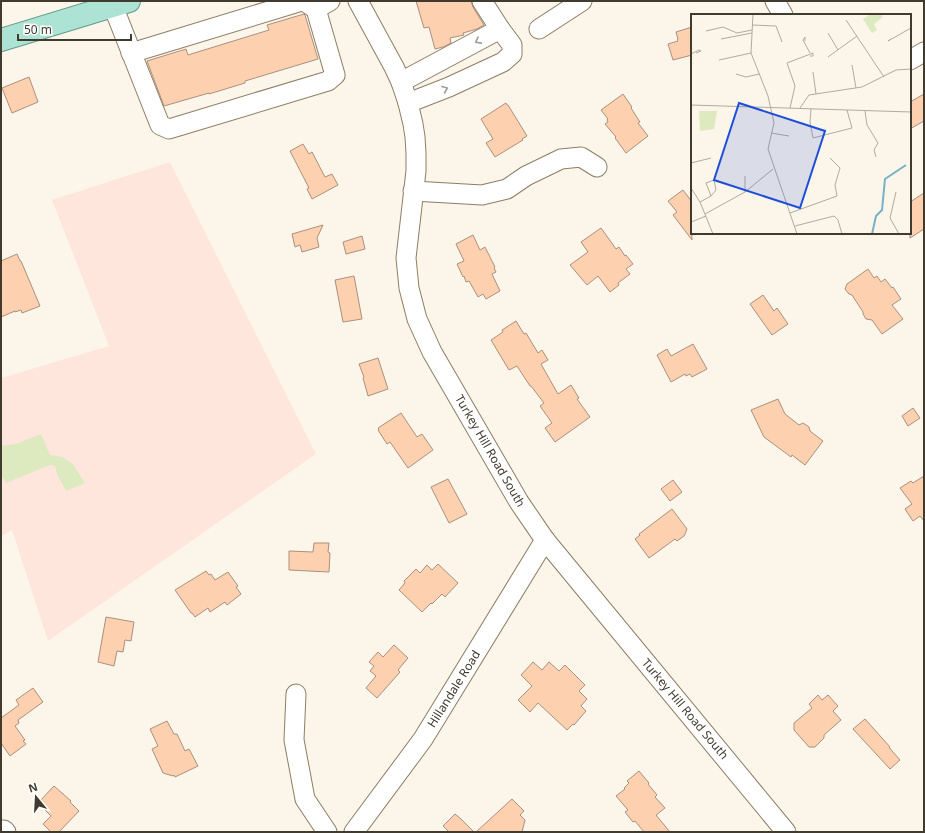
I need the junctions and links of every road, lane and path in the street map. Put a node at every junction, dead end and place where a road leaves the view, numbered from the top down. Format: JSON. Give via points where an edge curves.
{"nodes":[{"id":1,"x":358,"y":1,"type":"edge"},
{"id":2,"x":482,"y":1,"type":"edge"},
{"id":3,"x":582,"y":1,"type":"edge"},
{"id":4,"x":775,"y":1,"type":"edge"},
{"id":5,"x":117,"y":3,"type":"edge"},
{"id":6,"x":313,"y":3,"type":"edge"},
{"id":7,"x":782,"y":14,"type":"edge"},
{"id":8,"x":500,"y":29,"type":"junction"},
{"id":9,"x":539,"y":30,"type":"dead end"},
{"id":10,"x":1,"y":40,"type":"edge"},
{"id":11,"x":924,"y":52,"type":"edge"},
{"id":12,"x":131,"y":54,"type":"junction"},
{"id":13,"x":911,"y":59,"type":"edge"},
{"id":14,"x":400,"y":82,"type":"junction"},
{"id":15,"x":408,"y":103,"type":"junction"},
{"id":16,"x":598,"y":167,"type":"dead end"},
{"id":17,"x":413,"y":192,"type":"junction"},
{"id":18,"x":545,"y":540,"type":"junction"},
{"id":19,"x":296,"y":694,"type":"dead end"},
{"id":20,"x":1,"y":830,"type":"edge"},
{"id":21,"x":6,"y":832,"type":"edge"},
{"id":22,"x":327,"y":832,"type":"edge"},
{"id":23,"x":354,"y":832,"type":"edge"},
{"id":24,"x":786,"y":832,"type":"edge"}],
"edges":[{"from":1,"to":14,"type":"street","name":"Turkey Hill Road South"},
{"from":2,"to":8,"type":"street"},
{"from":3,"to":9,"type":"street"},
{"from":4,"to":7,"type":"street"},
{"from":5,"to":10,"type":"main road"},
{"from":5,"to":12,"type":"street"},
{"from":6,"to":12,"type":"street"},
{"from":6,"to":12,"type":"street","via":[[335,75],[328,81],[169,129],[160,125]]},
{"from":8,"to":14,"type":"street","one_way":true},
{"from":15,"to":8,"type":"street","one_way":true,"via":[[503,62],[512,54],[512,45]]},
{"from":11,"to":13,"type":"street"},
{"from":14,"to":15,"type":"street","name":"Turkey Hill Road South"},
{"from":15,"to":17,"type":"street","name":"Turkey Hill Road South","via":[[416,137]]},
{"from":16,"to":17,"type":"street","via":[[581,157],[561,159],[526,176],[507,189],[482,195]]},
{"from":17,"to":18,"type":"street","name":"Turkey Hill Road South","via":[[406,258],[409,288],[417,319],[432,352]]},
{"from":18,"to":23,"type":"street","name":"Hillandale Road","via":[[423,739]]},
{"from":18,"to":24,"type":"street","name":"Turkey Hill Road South"},
{"from":19,"to":22,"type":"street","via":[[294,740],[305,798]]},
{"from":20,"to":21,"type":"street"}]}
